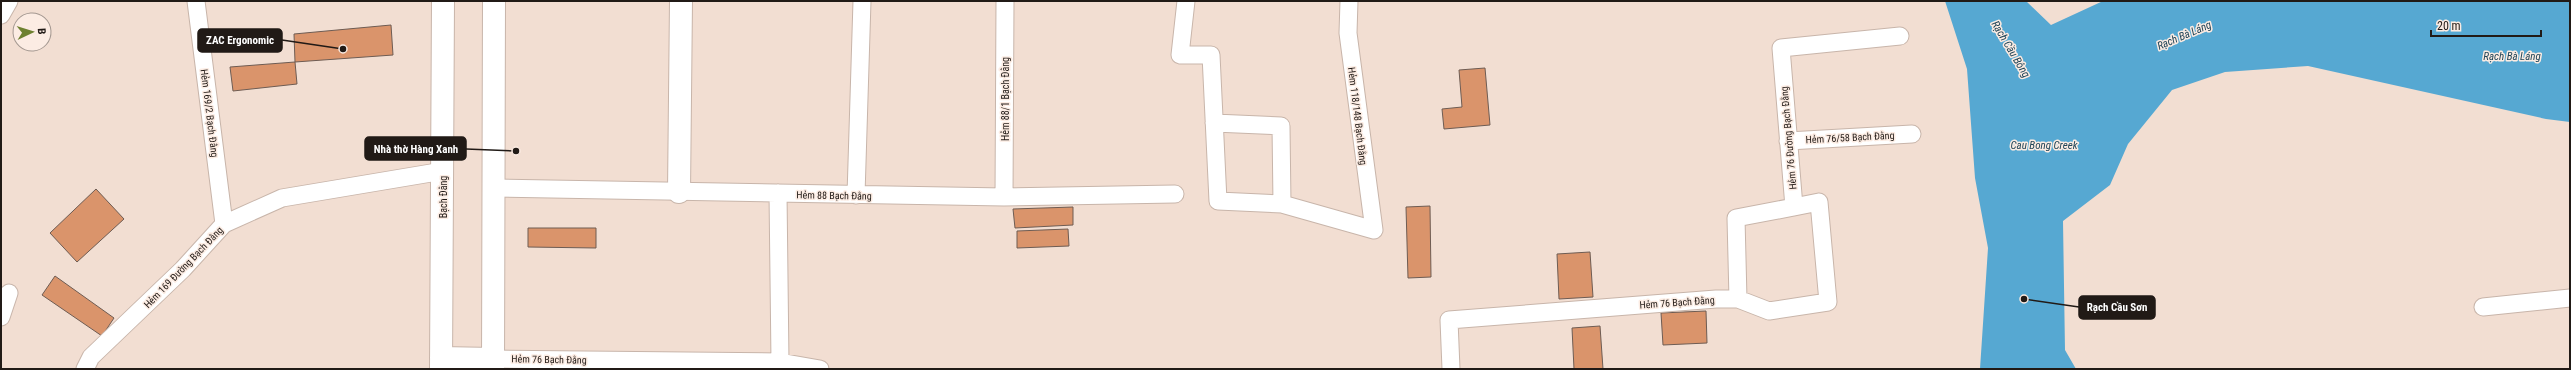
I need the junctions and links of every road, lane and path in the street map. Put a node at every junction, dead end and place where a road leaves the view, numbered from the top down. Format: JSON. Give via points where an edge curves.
{"nodes":[{"id":1,"x":8,"y":1,"type":"edge"},
{"id":2,"x":196,"y":1,"type":"edge"},
{"id":3,"x":443,"y":1,"type":"edge"},
{"id":4,"x":494,"y":1,"type":"edge"},
{"id":5,"x":681,"y":1,"type":"edge"},
{"id":6,"x":862,"y":1,"type":"edge"},
{"id":7,"x":1005,"y":1,"type":"edge"},
{"id":8,"x":1186,"y":1,"type":"edge"},
{"id":9,"x":1348,"y":1,"type":"edge"},
{"id":10,"x":1,"y":15,"type":"edge"},
{"id":11,"x":1900,"y":36,"type":"dead end"},
{"id":12,"x":1214,"y":123,"type":"junction"},
{"id":13,"x":1912,"y":134,"type":"dead end"},
{"id":14,"x":1788,"y":141,"type":"junction"},
{"id":15,"x":443,"y":171,"type":"junction"},
{"id":16,"x":493,"y":188,"type":"junction"},
{"id":17,"x":679,"y":192,"type":"junction"},
{"id":18,"x":778,"y":193,"type":"junction"},
{"id":19,"x":1175,"y":194,"type":"dead end"},
{"id":20,"x":856,"y":195,"type":"junction"},
{"id":21,"x":1004,"y":197,"type":"junction"},
{"id":22,"x":1282,"y":204,"type":"junction"},
{"id":23,"x":1794,"y":207,"type":"junction"},
{"id":24,"x":224,"y":224,"type":"junction"},
{"id":25,"x":8,"y":293,"type":"dead end"},
{"id":26,"x":2570,"y":298,"type":"edge"},
{"id":27,"x":1738,"y":299,"type":"junction"},
{"id":28,"x":2483,"y":307,"type":"dead end"},
{"id":29,"x":1,"y":317,"type":"edge"},
{"id":30,"x":780,"y":362,"type":"junction"},
{"id":31,"x":441,"y":364,"type":"edge"},
{"id":32,"x":493,"y":364,"type":"edge"},
{"id":33,"x":85,"y":369,"type":"edge"},
{"id":34,"x":820,"y":369,"type":"edge"},
{"id":35,"x":1451,"y":369,"type":"edge"}],
"edges":[{"from":1,"to":10,"type":"lane"},
{"from":2,"to":24,"type":"lane","name":"Hẻm 169/2 Bạch Đằng"},
{"from":3,"to":15,"type":"main road","name":"Bạch Đằng"},
{"from":4,"to":16,"type":"main road"},
{"from":5,"to":17,"type":"main road"},
{"from":6,"to":20,"type":"lane"},
{"from":7,"to":21,"type":"lane","name":"Hẻm 88/1 Bạch Đằng"},
{"from":8,"to":12,"type":"lane","via":[[1180,55],[1211,56]]},
{"from":9,"to":22,"type":"lane","name":"Hẻm 118/148 Bạch Đằng","via":[[1348,33],[1374,230]]},
{"from":11,"to":14,"type":"lane","name":"Hẻm 76 Đường Bạch Đằng","via":[[1781,48]]},
{"from":12,"to":22,"type":"lane","via":[[1218,201]]},
{"from":12,"to":22,"type":"lane","via":[[1281,126]]},
{"from":13,"to":14,"type":"lane","name":"Hẻm 76/58 Bạch Đằng"},
{"from":14,"to":23,"type":"lane","name":"Hẻm 76 Đường Bạch Đằng"},
{"from":15,"to":24,"type":"lane","name":"Hẻm 169 Đường Bạch Đằng","via":[[282,198]]},
{"from":15,"to":31,"type":"main road","name":"Bạch Đằng"},
{"from":16,"to":17,"type":"lane","name":"Hẻm 88 Bạch Đằng"},
{"from":16,"to":32,"type":"main road"},
{"from":17,"to":18,"type":"lane","name":"Hẻm 88 Bạch Đằng"},
{"from":18,"to":20,"type":"lane","name":"Hẻm 88 Bạch Đằng"},
{"from":18,"to":30,"type":"lane"},
{"from":19,"to":21,"type":"lane","name":"Hẻm 88 Bạch Đằng"},
{"from":20,"to":21,"type":"lane","name":"Hẻm 88 Bạch Đằng"},
{"from":23,"to":27,"type":"lane","via":[[1736,218]]},
{"from":23,"to":27,"type":"lane","name":"Hẻm 76 Bạch Đằng","via":[[1819,202],[1828,302],[1768,311]]},
{"from":24,"to":33,"type":"lane","name":"Hẻm 169 Đường Bạch Đằng","via":[[183,269],[91,357]]},
{"from":25,"to":29,"type":"lane"},
{"from":26,"to":28,"type":"lane"},
{"from":27,"to":35,"type":"lane","name":"Hẻm 76 Bạch Đằng","via":[[1449,320]]},
{"from":30,"to":32,"type":"lane","name":"Hẻm 76 Bạch Đằng"},
{"from":30,"to":34,"type":"lane","name":"Hẻm 76 Bạch Đằng"},
{"from":31,"to":32,"type":"main road"}]}
